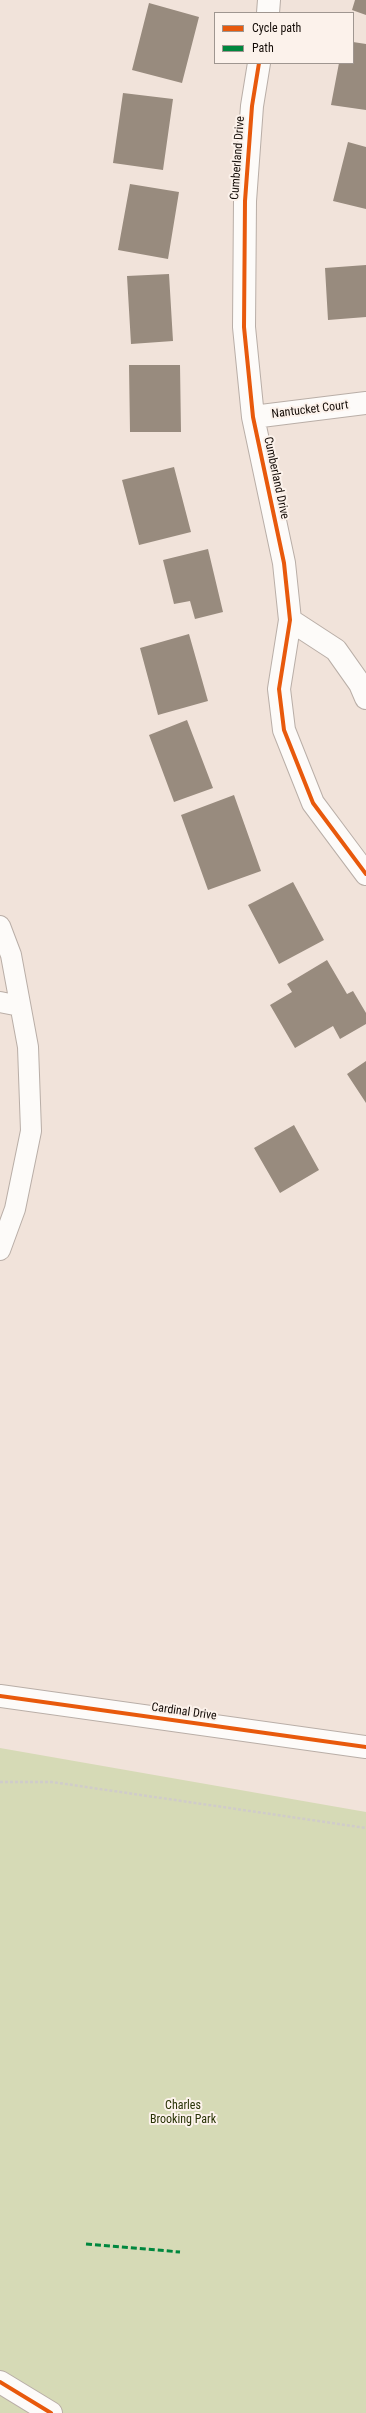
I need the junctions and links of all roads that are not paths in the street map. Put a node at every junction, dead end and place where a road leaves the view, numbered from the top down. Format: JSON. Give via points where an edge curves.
{"nodes":[{"id":1,"x":269,"y":0,"type":"edge"},
{"id":2,"x":268,"y":12,"type":"edge"},
{"id":3,"x":259,"y":64,"type":"edge"},
{"id":4,"x":366,"y":403,"type":"edge"},
{"id":5,"x":253,"y":416,"type":"junction"},
{"id":6,"x":290,"y":620,"type":"junction"},
{"id":7,"x":366,"y":698,"type":"edge"},
{"id":8,"x":366,"y":874,"type":"edge"},
{"id":9,"x":0,"y":926,"type":"edge"},
{"id":10,"x":0,"y":1002,"type":"edge"},
{"id":11,"x":20,"y":1006,"type":"junction"},
{"id":12,"x":0,"y":1250,"type":"edge"},
{"id":13,"x":0,"y":1696,"type":"edge"},
{"id":14,"x":366,"y":1747,"type":"edge"},
{"id":15,"x":0,"y":2382,"type":"edge"},
{"id":16,"x":51,"y":2413,"type":"edge"}],
"edges":[{"from":1,"to":2,"type":"street"},
{"from":3,"to":5,"type":"street","name":"Cumberland Drive","via":[[252,106],[245,201],[244,326]]},
{"from":4,"to":5,"type":"street","name":"Nantucket Court"},
{"from":5,"to":6,"type":"street","name":"Cumberland Drive","via":[[284,563]]},
{"from":6,"to":7,"type":"street","via":[[336,650],[360,684]]},
{"from":6,"to":8,"type":"street","name":"Cumberland Drive","via":[[279,689],[284,730],[313,803]]},
{"from":9,"to":11,"type":"lane","via":[[11,955]]},
{"from":10,"to":11,"type":"lane"},
{"from":11,"to":12,"type":"lane","via":[[28,1047],[31,1131],[15,1209]]},
{"from":13,"to":14,"type":"street","name":"Cardinal Drive"},
{"from":15,"to":16,"type":"street"}]}
